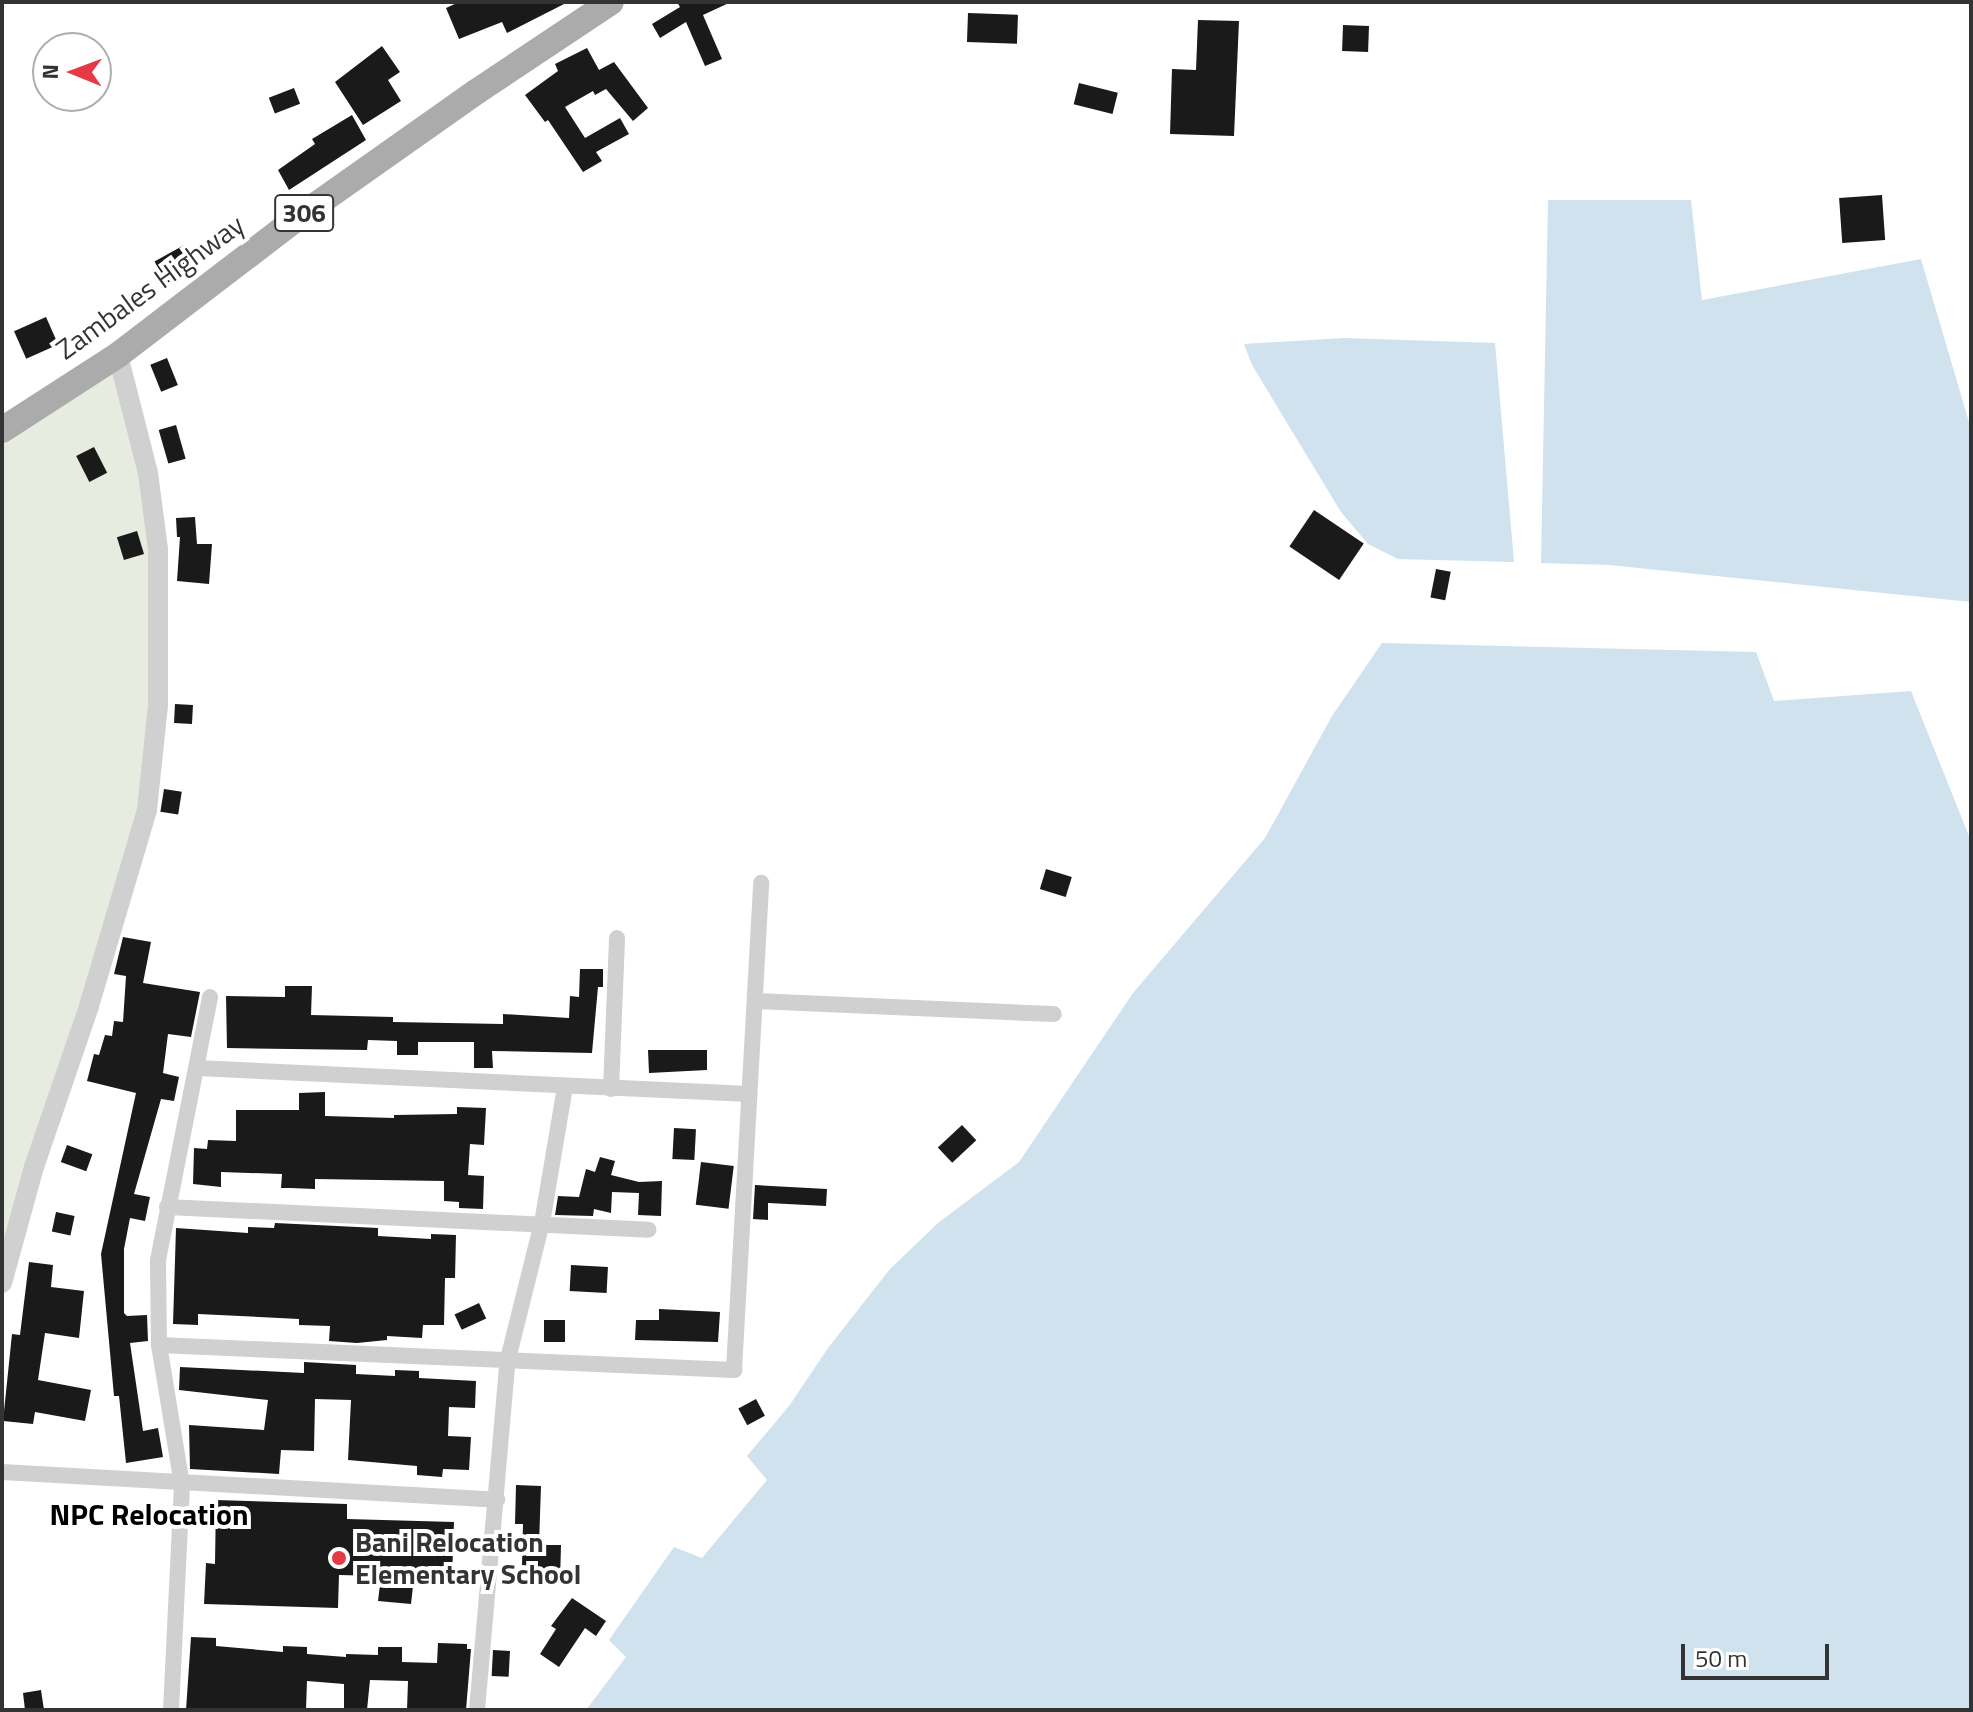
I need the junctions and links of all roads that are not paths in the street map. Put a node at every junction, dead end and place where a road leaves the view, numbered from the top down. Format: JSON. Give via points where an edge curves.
{"nodes":[{"id":1,"x":611,"y":2,"type":"edge"},
{"id":2,"x":118,"y":355,"type":"junction"},
{"id":3,"x":2,"y":430,"type":"edge"},
{"id":4,"x":761,"y":883,"type":"dead end"},
{"id":5,"x":617,"y":938,"type":"dead end"},
{"id":6,"x":210,"y":997,"type":"dead end"},
{"id":7,"x":755,"y":1001,"type":"junction"},
{"id":8,"x":1054,"y":1014,"type":"dead end"},
{"id":9,"x":197,"y":1068,"type":"junction"},
{"id":10,"x":565,"y":1087,"type":"junction"},
{"id":11,"x":611,"y":1089,"type":"junction"},
{"id":12,"x":749,"y":1094,"type":"junction"},
{"id":13,"x":167,"y":1207,"type":"junction"},
{"id":14,"x":542,"y":1223,"type":"junction"},
{"id":15,"x":648,"y":1230,"type":"dead end"},
{"id":16,"x":2,"y":1283,"type":"edge"},
{"id":17,"x":159,"y":1345,"type":"junction"},
{"id":18,"x":508,"y":1359,"type":"junction"},
{"id":19,"x":2,"y":1472,"type":"edge"},
{"id":20,"x":182,"y":1485,"type":"junction"},
{"id":21,"x":497,"y":1500,"type":"junction"},
{"id":22,"x":171,"y":1710,"type":"edge"},
{"id":23,"x":477,"y":1710,"type":"edge"}],
"edges":[{"from":1,"to":2,"type":"main road","name":"Zambales Highway","number":"306","via":[[309,210]]},
{"from":2,"to":3,"type":"main road","name":"Zambales Highway","number":"306"},
{"from":2,"to":16,"type":"street","via":[[148,473],[158,549],[158,705],[147,810]]},
{"from":4,"to":7,"type":"street"},
{"from":5,"to":11,"type":"street"},
{"from":6,"to":9,"type":"street"},
{"from":7,"to":8,"type":"street"},
{"from":7,"to":12,"type":"street"},
{"from":9,"to":10,"type":"street"},
{"from":9,"to":13,"type":"street"},
{"from":10,"to":11,"type":"street"},
{"from":10,"to":14,"type":"street"},
{"from":11,"to":12,"type":"street"},
{"from":12,"to":18,"type":"street","via":[[734,1370]]},
{"from":13,"to":14,"type":"street"},
{"from":13,"to":17,"type":"street","via":[[158,1260]]},
{"from":14,"to":15,"type":"street"},
{"from":14,"to":18,"type":"street"},
{"from":17,"to":18,"type":"street"},
{"from":17,"to":20,"type":"street"},
{"from":18,"to":21,"type":"street"},
{"from":19,"to":20,"type":"street"},
{"from":20,"to":21,"type":"street"},
{"from":20,"to":22,"type":"street"},
{"from":21,"to":23,"type":"street"}]}
